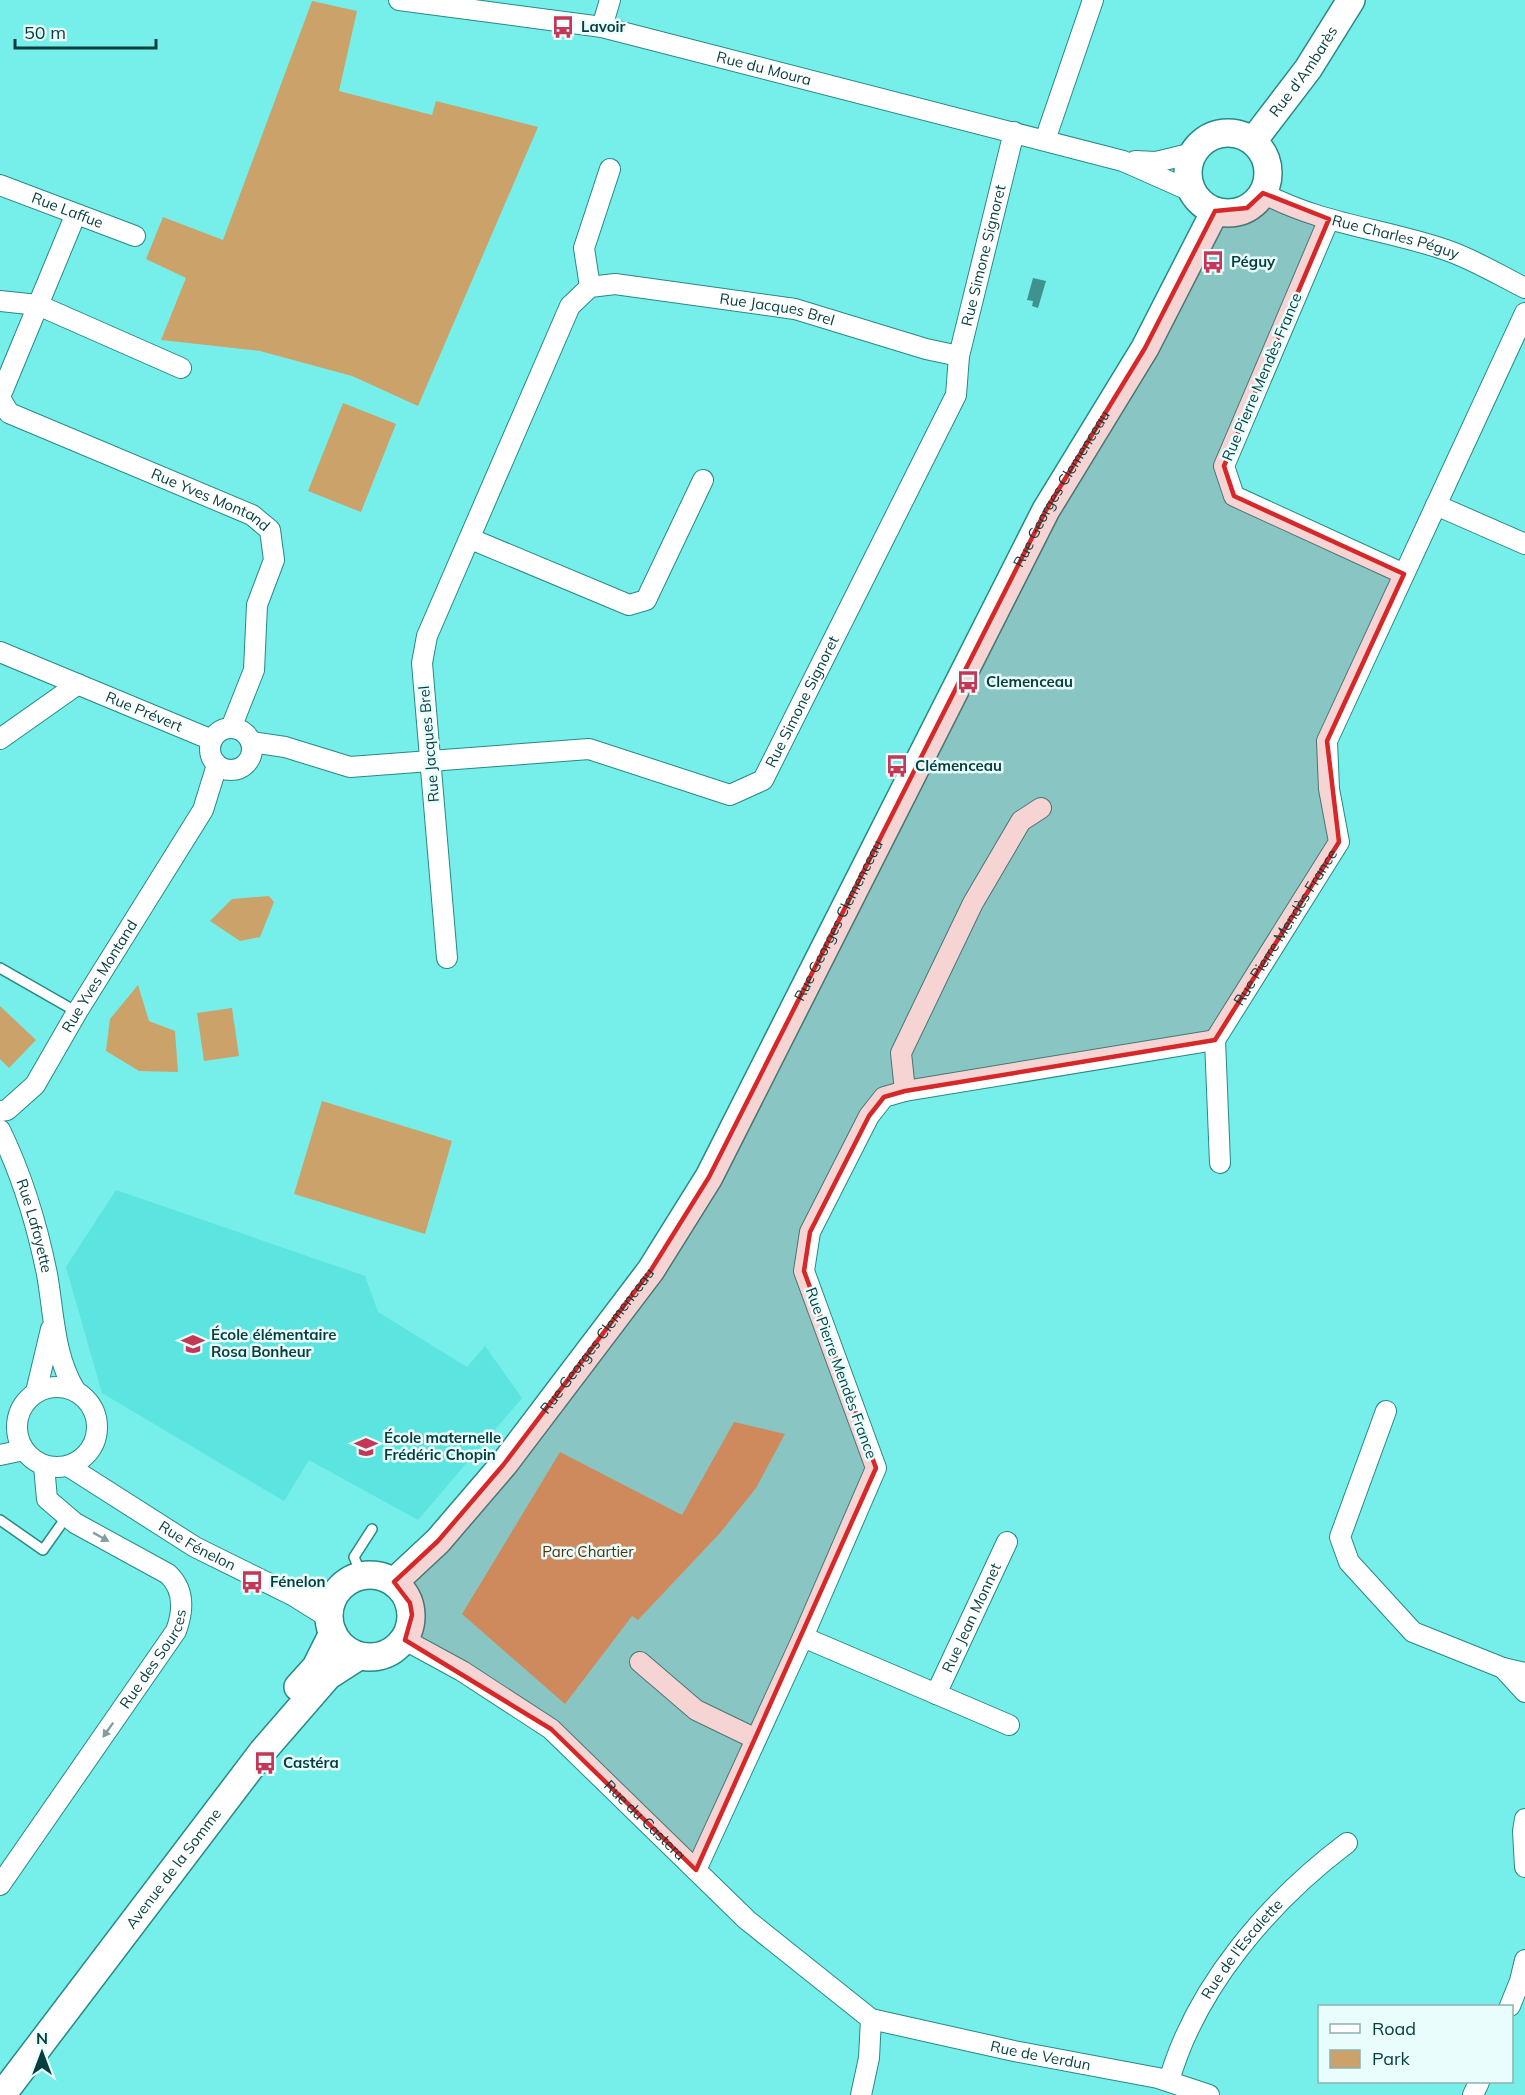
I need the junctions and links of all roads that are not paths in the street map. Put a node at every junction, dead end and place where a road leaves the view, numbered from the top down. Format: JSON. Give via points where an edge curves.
{"nodes":[{"id":1,"x":399,"y":0,"type":"edge"},
{"id":2,"x":610,"y":0,"type":"edge"},
{"id":3,"x":1093,"y":0,"type":"edge"},
{"id":4,"x":1351,"y":0,"type":"edge"},
{"id":5,"x":602,"y":27,"type":"junction"},
{"id":6,"x":1014,"y":132,"type":"junction"},
{"id":7,"x":1045,"y":140,"type":"junction"},
{"id":8,"x":1253,"y":141,"type":"junction"},
{"id":9,"x":1193,"y":153,"type":"junction"},
{"id":10,"x":1123,"y":161,"type":"junction"},
{"id":11,"x":610,"y":168,"type":"dead end"},
{"id":12,"x":0,"y":185,"type":"edge"},
{"id":13,"x":1193,"y":192,"type":"junction"},
{"id":14,"x":1263,"y":193,"type":"junction"},
{"id":15,"x":1215,"y":210,"type":"junction"},
{"id":16,"x":75,"y":216,"type":"junction"},
{"id":17,"x":1329,"y":219,"type":"junction"},
{"id":18,"x":135,"y":236,"type":"dead end"},
{"id":19,"x":590,"y":287,"type":"junction"},
{"id":20,"x":1525,"y":288,"type":"edge"},
{"id":21,"x":0,"y":302,"type":"edge"},
{"id":22,"x":38,"y":305,"type":"junction"},
{"id":23,"x":1525,"y":313,"type":"edge"},
{"id":24,"x":959,"y":356,"type":"junction"},
{"id":25,"x":181,"y":368,"type":"dead end"},
{"id":26,"x":0,"y":398,"type":"edge"},
{"id":27,"x":703,"y":480,"type":"dead end"},
{"id":28,"x":1436,"y":505,"type":"junction"},
{"id":29,"x":471,"y":539,"type":"junction"},
{"id":30,"x":1525,"y":544,"type":"edge"},
{"id":31,"x":1404,"y":574,"type":"junction"},
{"id":32,"x":0,"y":652,"type":"edge"},
{"id":33,"x":78,"y":684,"type":"junction"},
{"id":34,"x":231,"y":728,"type":"junction"},
{"id":35,"x":0,"y":739,"type":"edge"},
{"id":36,"x":212,"y":740,"type":"junction"},
{"id":37,"x":251,"y":742,"type":"junction"},
{"id":38,"x":430,"y":760,"type":"junction"},
{"id":39,"x":217,"y":765,"type":"junction"},
{"id":40,"x":1041,"y":808,"type":"dead end"},
{"id":41,"x":447,"y":958,"type":"dead end"},
{"id":42,"x":0,"y":968,"type":"edge"},
{"id":43,"x":77,"y":1012,"type":"junction"},
{"id":44,"x":1215,"y":1040,"type":"junction"},
{"id":45,"x":905,"y":1090,"type":"junction"},
{"id":46,"x":0,"y":1111,"type":"edge"},
{"id":47,"x":0,"y":1130,"type":"edge"},
{"id":48,"x":1220,"y":1163,"type":"dead end"},
{"id":49,"x":50,"y":1291,"type":"junction"},
{"id":50,"x":75,"y":1390,"type":"junction"},
{"id":51,"x":36,"y":1392,"type":"junction"},
{"id":52,"x":1386,"y":1411,"type":"dead end"},
{"id":53,"x":19,"y":1415,"type":"junction"},
{"id":54,"x":0,"y":1430,"type":"edge"},
{"id":55,"x":24,"y":1450,"type":"junction"},
{"id":56,"x":0,"y":1455,"type":"edge"},
{"id":57,"x":87,"y":1455,"type":"junction"},
{"id":58,"x":45,"y":1466,"type":"junction"},
{"id":59,"x":68,"y":1466,"type":"junction"},
{"id":60,"x":104,"y":1490,"type":"junction"},
{"id":61,"x":67,"y":1516,"type":"junction"},
{"id":62,"x":0,"y":1520,"type":"edge"},
{"id":63,"x":372,"y":1529,"type":"dead end"},
{"id":64,"x":1007,"y":1542,"type":"dead end"},
{"id":65,"x":362,"y":1576,"type":"junction"},
{"id":66,"x":394,"y":1582,"type":"junction"},
{"id":67,"x":332,"y":1615,"type":"junction"},
{"id":68,"x":803,"y":1637,"type":"junction"},
{"id":69,"x":405,"y":1640,"type":"junction"},
{"id":70,"x":359,"y":1656,"type":"junction"},
{"id":71,"x":640,"y":1662,"type":"dead end"},
{"id":72,"x":1503,"y":1668,"type":"junction"},
{"id":73,"x":1525,"y":1673,"type":"edge"},
{"id":74,"x":1525,"y":1692,"type":"edge"},
{"id":75,"x":936,"y":1694,"type":"junction"},
{"id":76,"x":1009,"y":1725,"type":"dead end"},
{"id":77,"x":756,"y":1739,"type":"junction"},
{"id":78,"x":1525,"y":1819,"type":"edge"},
{"id":79,"x":1347,"y":1843,"type":"dead end"},
{"id":80,"x":1525,"y":1867,"type":"edge"},
{"id":81,"x":696,"y":1870,"type":"junction"},
{"id":82,"x":0,"y":1885,"type":"edge"},
{"id":83,"x":1525,"y":1960,"type":"edge"},
{"id":84,"x":1511,"y":2005,"type":"edge"},
{"id":85,"x":871,"y":2019,"type":"junction"},
{"id":86,"x":0,"y":2076,"type":"edge"},
{"id":87,"x":1169,"y":2081,"type":"junction"},
{"id":88,"x":2,"y":2095,"type":"edge"},
{"id":89,"x":861,"y":2095,"type":"edge"},
{"id":90,"x":1209,"y":2095,"type":"edge"}],
"edges":[{"from":1,"to":5,"type":"street","name":"Rue du Moura"},
{"from":2,"to":5,"type":"street"},
{"from":3,"to":7,"type":"street"},
{"from":4,"to":8,"type":"street","name":"Rue d'Ambarès","via":[[1308,69]]},
{"from":5,"to":6,"type":"street","name":"Rue du Moura"},
{"from":6,"to":7,"type":"street","name":"Rue du Moura"},
{"from":6,"to":24,"type":"street","name":"Rue Simone Signoret"},
{"from":7,"to":10,"type":"street","name":"Rue du Moura"},
{"from":8,"to":9,"type":"street","via":[[1227,132],[1213,135]]},
{"from":8,"to":14,"type":"street","via":[[1268,163]]},
{"from":9,"to":10,"type":"street","name":"Rue du Moura","via":[[1156,162]]},
{"from":9,"to":13,"type":"street","via":[[1188,166]]},
{"from":10,"to":13,"type":"street","name":"Rue du Moura"},
{"from":11,"to":19,"type":"street","via":[[584,248]]},
{"from":12,"to":16,"type":"street","name":"Rue Laffue"},
{"from":13,"to":15,"type":"street"},
{"from":14,"to":15,"type":"street","via":[[1247,208],[1226,213]]},
{"from":14,"to":17,"type":"street","name":"Rue Charles Péguy","via":[[1289,207]]},
{"from":15,"to":66,"type":"street","name":"Rue Georges Clemenceau","via":[[1145,348],[1046,510],[709,1177],[651,1270],[504,1464],[438,1541]]},
{"from":16,"to":18,"type":"street","name":"Rue Laffue"},
{"from":16,"to":22,"type":"street","name":"Rue Yves Montand"},
{"from":17,"to":20,"type":"street","name":"Rue Charles Péguy","via":[[1448,250]]},
{"from":17,"to":31,"type":"street","name":"Rue Pierre Mendès France","via":[[1224,466],[1234,496]]},
{"from":19,"to":24,"type":"street","name":"Rue Jacques Brel","via":[[615,284],[795,309]]},
{"from":19,"to":29,"type":"street","name":"Rue Jacques Brel","via":[[570,306]]},
{"from":21,"to":22,"type":"street"},
{"from":22,"to":25,"type":"street"},
{"from":22,"to":26,"type":"street","name":"Rue Yves Montand"},
{"from":23,"to":28,"type":"street","name":"Rue Pierre Mendès France"},
{"from":24,"to":38,"type":"street","name":"Rue Simone Signoret","via":[[956,395],[763,780],[729,795],[589,749]]},
{"from":26,"to":34,"type":"street","name":"Rue Yves Montand","via":[[9,413],[252,515],[270,530],[274,560],[257,605],[254,670]]},
{"from":27,"to":29,"type":"street","via":[[646,600],[629,605]]},
{"from":28,"to":30,"type":"street"},
{"from":28,"to":31,"type":"street","name":"Rue Pierre Mendès France"},
{"from":29,"to":38,"type":"street","name":"Rue Jacques Brel","via":[[427,636],[422,663]]},
{"from":31,"to":44,"type":"street","name":"Rue Pierre Mendès France","via":[[1328,741],[1329,789],[1340,842]]},
{"from":32,"to":33,"type":"street","name":"Rue Prévert"},
{"from":33,"to":35,"type":"street"},
{"from":33,"to":36,"type":"street","name":"Rue Prévert"},
{"from":34,"to":36,"type":"street","via":[[220,731]]},
{"from":34,"to":37,"type":"street","via":[[243,732]]},
{"from":36,"to":39,"type":"street","via":[[210,753]]},
{"from":37,"to":38,"type":"street","name":"Rue Simone Signoret","via":[[285,747],[350,767]]},
{"from":37,"to":39,"type":"street","via":[[251,756],[243,766],[229,770]]},
{"from":38,"to":41,"type":"street","name":"Rue Jacques Brel"},
{"from":39,"to":43,"type":"street","name":"Rue Yves Montand","via":[[203,810]]},
{"from":40,"to":45,"type":"street","via":[[1021,821],[973,903],[901,1053]]},
{"from":42,"to":43,"type":"lane"},
{"from":43,"to":46,"type":"street","name":"Rue Yves Montand","via":[[35,1084],[7,1110]]},
{"from":44,"to":45,"type":"street","name":"Rue Pierre Mendès France"},
{"from":44,"to":48,"type":"street"},
{"from":45,"to":68,"type":"street","name":"Rue Pierre Mendès France","via":[[884,1097],[869,1116],[810,1232],[804,1271],[876,1467]]},
{"from":47,"to":49,"type":"street","name":"Rue Lafayette","via":[[26,1191]]},
{"from":49,"to":50,"type":"street","name":"Rue Lafayette","via":[[63,1368]]},
{"from":49,"to":51,"type":"street","name":"Rue Lafayette","via":[[51,1329]]},
{"from":50,"to":51,"type":"street","via":[[49,1388]]},
{"from":50,"to":57,"type":"street","via":[[92,1406],[97,1417],[96,1437]]},
{"from":51,"to":53,"type":"street"},
{"from":52,"to":72,"type":"street","via":[[1340,1537],[1349,1562],[1413,1632]]},
{"from":53,"to":54,"type":"street"},
{"from":53,"to":55,"type":"street","via":[[18,1433]]},
{"from":55,"to":56,"type":"street"},
{"from":55,"to":58,"type":"street"},
{"from":57,"to":59,"type":"street"},
{"from":57,"to":60,"type":"street"},
{"from":58,"to":59,"type":"street"},
{"from":58,"to":61,"type":"street","name":"Rue des Sources","via":[[47,1498]]},
{"from":59,"to":60,"type":"street","name":"Rue Fénelon"},
{"from":60,"to":67,"type":"street","name":"Rue Fénelon","via":[[195,1547]]},
{"from":61,"to":62,"type":"lane","via":[[43,1550]]},
{"from":61,"to":82,"type":"street","name":"Rue des Sources","one_way":true,"via":[[174,1579],[182,1601],[182,1616],[176,1631]]},
{"from":63,"to":65,"type":"lane","via":[[354,1557]]},
{"from":64,"to":75,"type":"street","name":"Rue Jean Monnet"},
{"from":65,"to":66,"type":"street","via":[[384,1577]]},
{"from":65,"to":67,"type":"street","via":[[344,1584]]},
{"from":66,"to":69,"type":"street","via":[[404,1591],[411,1609]]},
{"from":67,"to":70,"type":"street","via":[[344,1647]]},
{"from":67,"to":86,"type":"street","name":"Avenue de la Somme","via":[[316,1667],[231,1770]]},
{"from":68,"to":75,"type":"street"},
{"from":68,"to":77,"type":"street","name":"Rue Pierre Mendès France"},
{"from":69,"to":70,"type":"street","via":[[384,1655]]},
{"from":69,"to":81,"type":"street","name":"Rue du Castera","via":[[462,1671],[551,1729]]},
{"from":70,"to":88,"type":"street","name":"Avenue de la Somme","via":[[328,1676],[262,1750]]},
{"from":71,"to":77,"type":"street","via":[[696,1710]]},
{"from":72,"to":73,"type":"street"},
{"from":72,"to":74,"type":"street"},
{"from":75,"to":76,"type":"street"},
{"from":77,"to":81,"type":"street","name":"Rue Pierre Mendès France"},
{"from":78,"to":80,"type":"street"},
{"from":79,"to":87,"type":"street","name":"Rue de l'Escalette","via":[[1276,1905],[1220,1976],[1188,2031]]},
{"from":81,"to":85,"type":"street","name":"Rue du Castera","via":[[747,1920]]},
{"from":83,"to":84,"type":"street"},
{"from":85,"to":87,"type":"street","name":"Rue de Verdun"},
{"from":85,"to":89,"type":"street","via":[[869,2058]]},
{"from":87,"to":90,"type":"street","name":"Rue de Verdun"}]}
